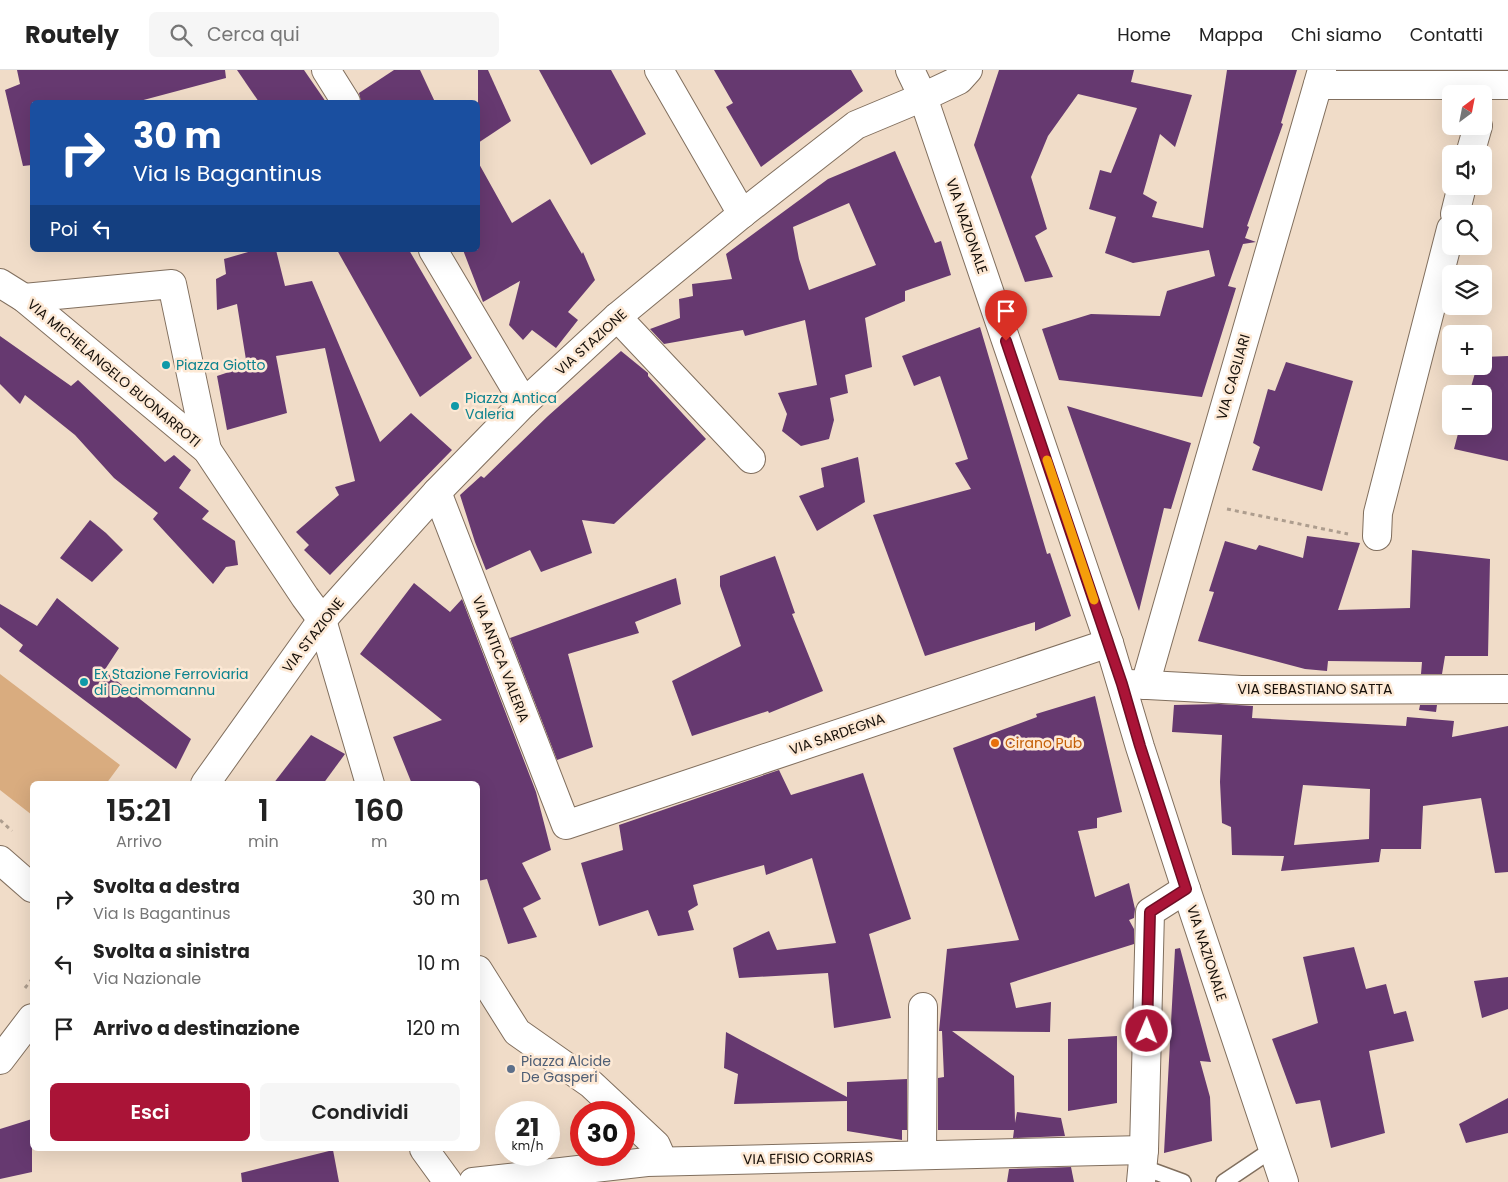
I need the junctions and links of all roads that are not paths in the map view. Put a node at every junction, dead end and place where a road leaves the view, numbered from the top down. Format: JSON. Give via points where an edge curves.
{"nodes":[{"id":1,"x":326,"y":70,"type":"edge"},
{"id":2,"x":659,"y":70,"type":"edge"},
{"id":3,"x":910,"y":70,"type":"edge"},
{"id":4,"x":968,"y":70,"type":"edge"},
{"id":5,"x":1320,"y":78,"type":"edge"},
{"id":6,"x":1493,"y":91,"type":"edge"},
{"id":7,"x":923,"y":97,"type":"junction"},
{"id":8,"x":345,"y":100,"type":"edge"},
{"id":9,"x":742,"y":214,"type":"junction"},
{"id":10,"x":434,"y":252,"type":"edge"},
{"id":11,"x":1444,"y":255,"type":"edge"},
{"id":12,"x":0,"y":283,"type":"edge"},
{"id":13,"x":24,"y":298,"type":"junction"},
{"id":14,"x":617,"y":317,"type":"junction"},
{"id":15,"x":524,"y":402,"type":"junction"},
{"id":16,"x":207,"y":450,"type":"junction"},
{"id":17,"x":751,"y":459,"type":"dead end"},
{"id":18,"x":437,"y":492,"type":"junction"},
{"id":19,"x":1377,"y":536,"type":"road end"},
{"id":20,"x":322,"y":620,"type":"junction"},
{"id":21,"x":1109,"y":643,"type":"junction"},
{"id":22,"x":1134,"y":684,"type":"junction"},
{"id":23,"x":1508,"y":689,"type":"edge"},
{"id":24,"x":207,"y":781,"type":"edge"},
{"id":25,"x":369,"y":781,"type":"edge"},
{"id":26,"x":566,"y":826,"type":"joint"},
{"id":27,"x":0,"y":860,"type":"edge"},
{"id":28,"x":30,"y":886,"type":"edge"},
{"id":29,"x":1186,"y":889,"type":"junction"},
{"id":30,"x":480,"y":973,"type":"edge"},
{"id":31,"x":923,"y":1007,"type":"dead end"},
{"id":32,"x":30,"y":1021,"type":"edge"},
{"id":33,"x":0,"y":1060,"type":"edge"},
{"id":34,"x":609,"y":1101,"type":"edge"},
{"id":35,"x":635,"y":1126,"type":"edge"},
{"id":36,"x":1273,"y":1150,"type":"junction"},
{"id":37,"x":425,"y":1151,"type":"edge"},
{"id":38,"x":922,"y":1156,"type":"junction"},
{"id":39,"x":663,"y":1161,"type":"junction"},
{"id":40,"x":1142,"y":1166,"type":"edge"},
{"id":41,"x":448,"y":1182,"type":"edge"},
{"id":42,"x":473,"y":1182,"type":"edge"},
{"id":43,"x":1183,"y":1182,"type":"edge"},
{"id":44,"x":1224,"y":1182,"type":"edge"},
{"id":45,"x":1284,"y":1182,"type":"edge"}],
"edges":[{"from":1,"to":8,"type":"street"},
{"from":2,"to":9,"type":"street"},
{"from":3,"to":7,"type":"street","name":"VIA NAZIONALE"},
{"from":4,"to":7,"type":"street","name":"VIA STAZIONE","via":[[958,80]]},
{"from":5,"to":6,"type":"street"},
{"from":5,"to":22,"type":"street","name":"VIA CAGLIARI","via":[[1197,502]]},
{"from":7,"to":9,"type":"street","name":"VIA STAZIONE","via":[[856,125]]},
{"from":7,"to":21,"type":"street","name":"VIA NAZIONALE"},
{"from":9,"to":14,"type":"street","name":"VIA STAZIONE"},
{"from":10,"to":15,"type":"street"},
{"from":11,"to":19,"type":"street","via":[[1378,513]]},
{"from":12,"to":13,"type":"street","name":"VIA MICHELANGELO BUONARROTI"},
{"from":13,"to":16,"type":"street","name":"VIA MICHELANGELO BUONARROTI"},
{"from":13,"to":16,"type":"street","via":[[172,284]]},
{"from":14,"to":15,"type":"street","name":"VIA STAZIONE"},
{"from":14,"to":17,"type":"street"},
{"from":15,"to":18,"type":"street","name":"VIA STAZIONE"},
{"from":16,"to":20,"type":"street","name":"VIA MICHELANGELO BUONARROTI"},
{"from":18,"to":20,"type":"street","name":"VIA STAZIONE"},
{"from":18,"to":26,"type":"street","name":"VIA ANTICA VALERIA"},
{"from":20,"to":24,"type":"street","name":"VIA STAZIONE"},
{"from":20,"to":25,"type":"street"},
{"from":21,"to":22,"type":"street","name":"VIA NAZIONALE"},
{"from":21,"to":26,"type":"street","name":"VIA SARDEGNA"},
{"from":22,"to":23,"type":"street","name":"VIA SEBASTIANO SATTA","via":[[1241,690]]},
{"from":22,"to":29,"type":"street","name":"VIA NAZIONALE","via":[[1140,746]]},
{"from":27,"to":28,"type":"street"},
{"from":29,"to":36,"type":"street","name":"VIA NAZIONALE"},
{"from":29,"to":40,"type":"street","via":[[1150,912]]},
{"from":30,"to":34,"type":"street","via":[[517,1032],[591,1084]]},
{"from":31,"to":38,"type":"street"},
{"from":32,"to":33,"type":"street"},
{"from":35,"to":39,"type":"street","via":[[656,1146]]},
{"from":36,"to":44,"type":"lane"},
{"from":36,"to":45,"type":"street","name":"VIA NAZIONALE"},
{"from":37,"to":41,"type":"street"},
{"from":38,"to":39,"type":"street","name":"VIA EFISIO CORRIAS"},
{"from":38,"to":40,"type":"street","name":"VIA EFISIO CORRIAS"},
{"from":39,"to":42,"type":"street","name":"VIA EFISIO CORRIAS"},
{"from":40,"to":43,"type":"lane"}]}
